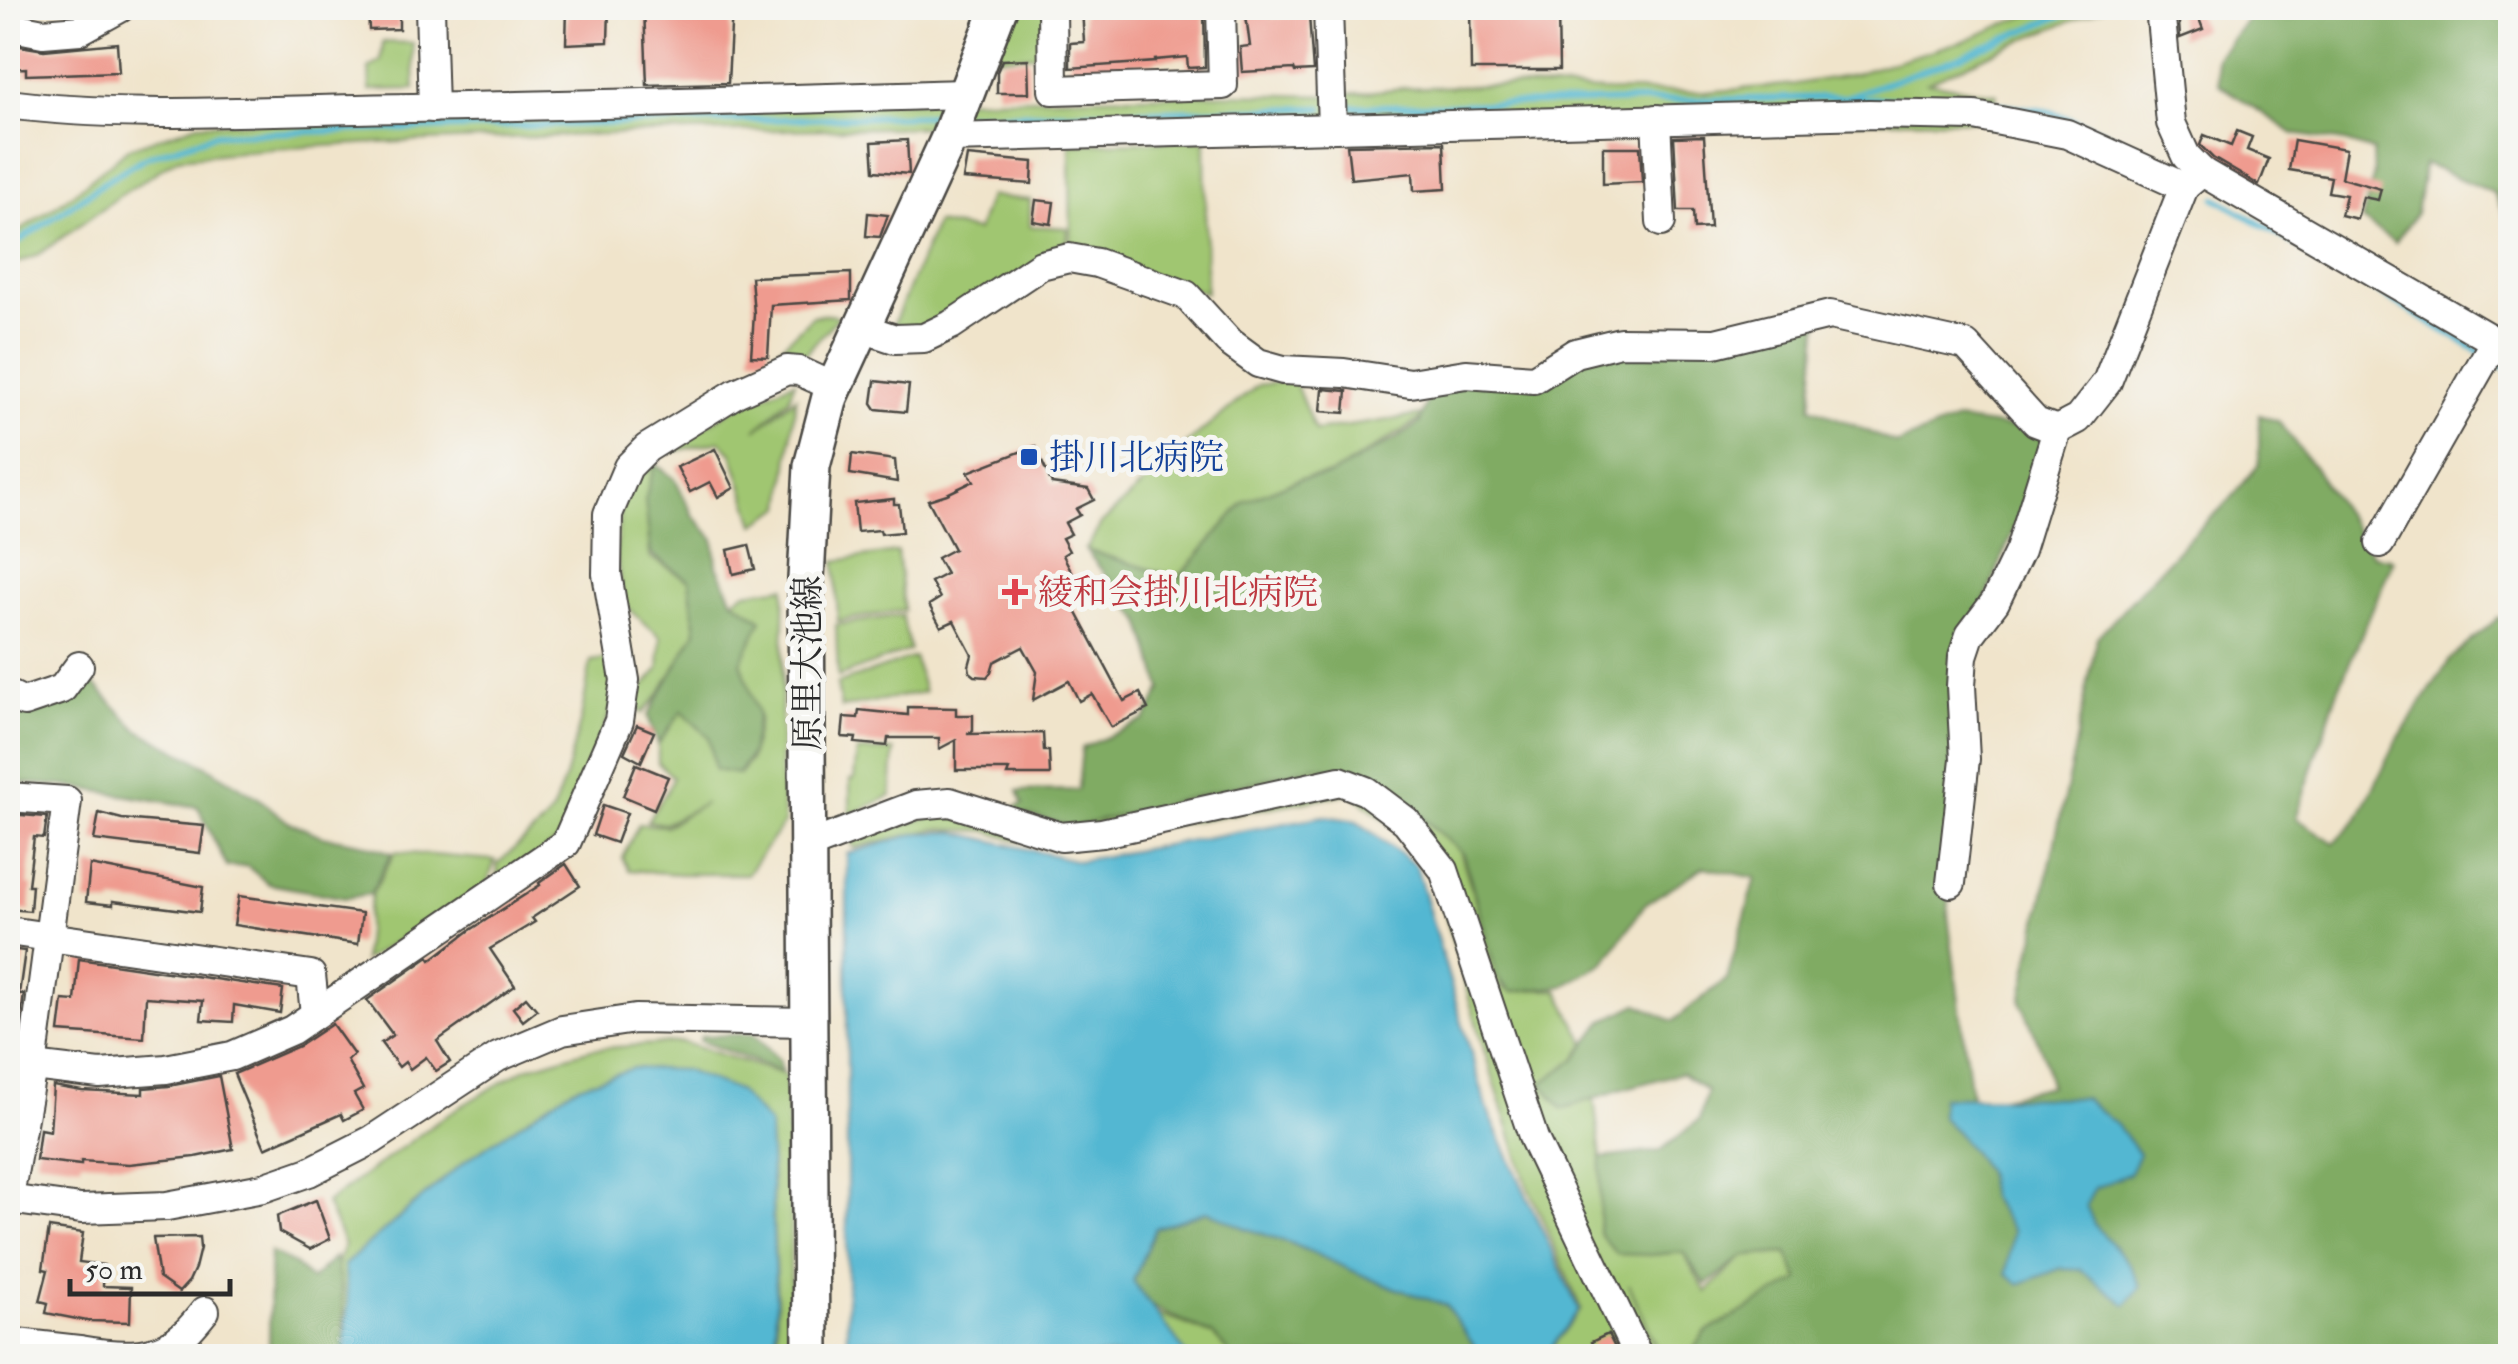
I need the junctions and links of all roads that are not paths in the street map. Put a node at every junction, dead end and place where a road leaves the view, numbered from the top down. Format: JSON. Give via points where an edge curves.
{"nodes":[{"id":1,"x":120,"y":8,"type":"edge"},
{"id":2,"x":430,"y":8,"type":"edge"},
{"id":3,"x":1000,"y":8,"type":"edge"},
{"id":4,"x":1052,"y":8,"type":"edge"},
{"id":5,"x":1220,"y":8,"type":"edge"},
{"id":6,"x":1328,"y":8,"type":"edge"},
{"id":7,"x":2160,"y":8,"type":"edge"},
{"id":8,"x":8,"y":26,"type":"edge"},
{"id":9,"x":8,"y":104,"type":"edge"},
{"id":10,"x":433,"y":108,"type":"junction"},
{"id":11,"x":957,"y":117,"type":"junction"},
{"id":12,"x":1331,"y":117,"type":"junction"},
{"id":13,"x":1656,"y":119,"type":"junction"},
{"id":14,"x":2193,"y":179,"type":"junction"},
{"id":15,"x":1661,"y":222,"type":"dead end"},
{"id":16,"x":862,"y":328,"type":"junction"},
{"id":17,"x":2495,"y":350,"type":"edge"},
{"id":18,"x":834,"y":388,"type":"junction"},
{"id":19,"x":2056,"y":430,"type":"junction"},
{"id":20,"x":2380,"y":543,"type":"dead end"},
{"id":21,"x":78,"y":666,"type":"dead end"},
{"id":22,"x":8,"y":694,"type":"edge"},
{"id":23,"x":8,"y":797,"type":"edge"},
{"id":24,"x":808,"y":846,"type":"junction"},
{"id":25,"x":1951,"y":883,"type":"dead end"},
{"id":26,"x":8,"y":931,"type":"edge"},
{"id":27,"x":49,"y":937,"type":"junction"},
{"id":28,"x":315,"y":1014,"type":"junction"},
{"id":29,"x":808,"y":1022,"type":"junction"},
{"id":30,"x":20,"y":1065,"type":"edge"},
{"id":31,"x":8,"y":1200,"type":"edge"},
{"id":32,"x":205,"y":1311,"type":"dead end"},
{"id":33,"x":15,"y":1347,"type":"edge"},
{"id":34,"x":81,"y":1353,"type":"edge"},
{"id":35,"x":811,"y":1356,"type":"edge"},
{"id":36,"x":1638,"y":1356,"type":"edge"}],
"edges":[{"from":1,"to":8,"type":"street","via":[[80,30]]},
{"from":2,"to":10,"type":"street"},
{"from":3,"to":11,"type":"main road","name":"原里大池線"},
{"from":4,"to":5,"type":"street","via":[[1053,90],[1224,85]]},
{"from":6,"to":12,"type":"street"},
{"from":7,"to":14,"type":"street","via":[[2172,123]]},
{"from":9,"to":10,"type":"street","via":[[145,113]]},
{"from":10,"to":11,"type":"street"},
{"from":11,"to":12,"type":"street"},
{"from":11,"to":16,"type":"main road","name":"原里大池線"},
{"from":12,"to":13,"type":"street"},
{"from":13,"to":14,"type":"street","via":[[1975,116],[2067,134]]},
{"from":13,"to":15,"type":"street"},
{"from":14,"to":17,"type":"street"},
{"from":14,"to":19,"type":"street","via":[[2107,382],[2078,419]]},
{"from":16,"to":18,"type":"main road","name":"原里大池線"},
{"from":16,"to":19,"type":"street","via":[[895,339],[924,338],[1041,266],[1068,258],[1186,295],[1258,363],[1410,383],[1466,374],[1534,379],[1575,353],[1620,342],[1715,343],[1830,315],[1966,345],[2036,422]]},
{"from":17,"to":20,"type":"street"},
{"from":18,"to":24,"type":"main road","name":"原里大池線","via":[[812,466]]},
{"from":18,"to":28,"type":"street","via":[[787,370],[736,393],[628,467],[608,514],[607,574],[625,680],[619,721],[566,843]]},
{"from":19,"to":25,"type":"street","via":[[2020,550],[1995,602],[1970,634],[1963,658],[1965,759]]},
{"from":21,"to":22,"type":"street","via":[[62,689],[24,702]]},
{"from":23,"to":27,"type":"street","via":[[67,801]]},
{"from":24,"to":29,"type":"main road","name":"原里大池線"},
{"from":24,"to":36,"type":"street","via":[[916,805],[950,802],[1061,837],[1340,781],[1366,791],[1406,822],[1444,870],[1534,1139]]},
{"from":26,"to":27,"type":"street"},
{"from":27,"to":28,"type":"street","via":[[311,976]]},
{"from":27,"to":30,"type":"street"},
{"from":28,"to":30,"type":"street","via":[[232,1056],[166,1070],[100,1074]]},
{"from":29,"to":31,"type":"street","via":[[635,1019],[562,1030],[498,1057],[372,1140],[262,1188],[167,1206],[82,1209]]},
{"from":29,"to":35,"type":"main road","name":"原里大池線"},
{"from":30,"to":31,"type":"street"},
{"from":32,"to":34,"type":"street","via":[[181,1337],[154,1352]]},
{"from":33,"to":34,"type":"street"}]}
